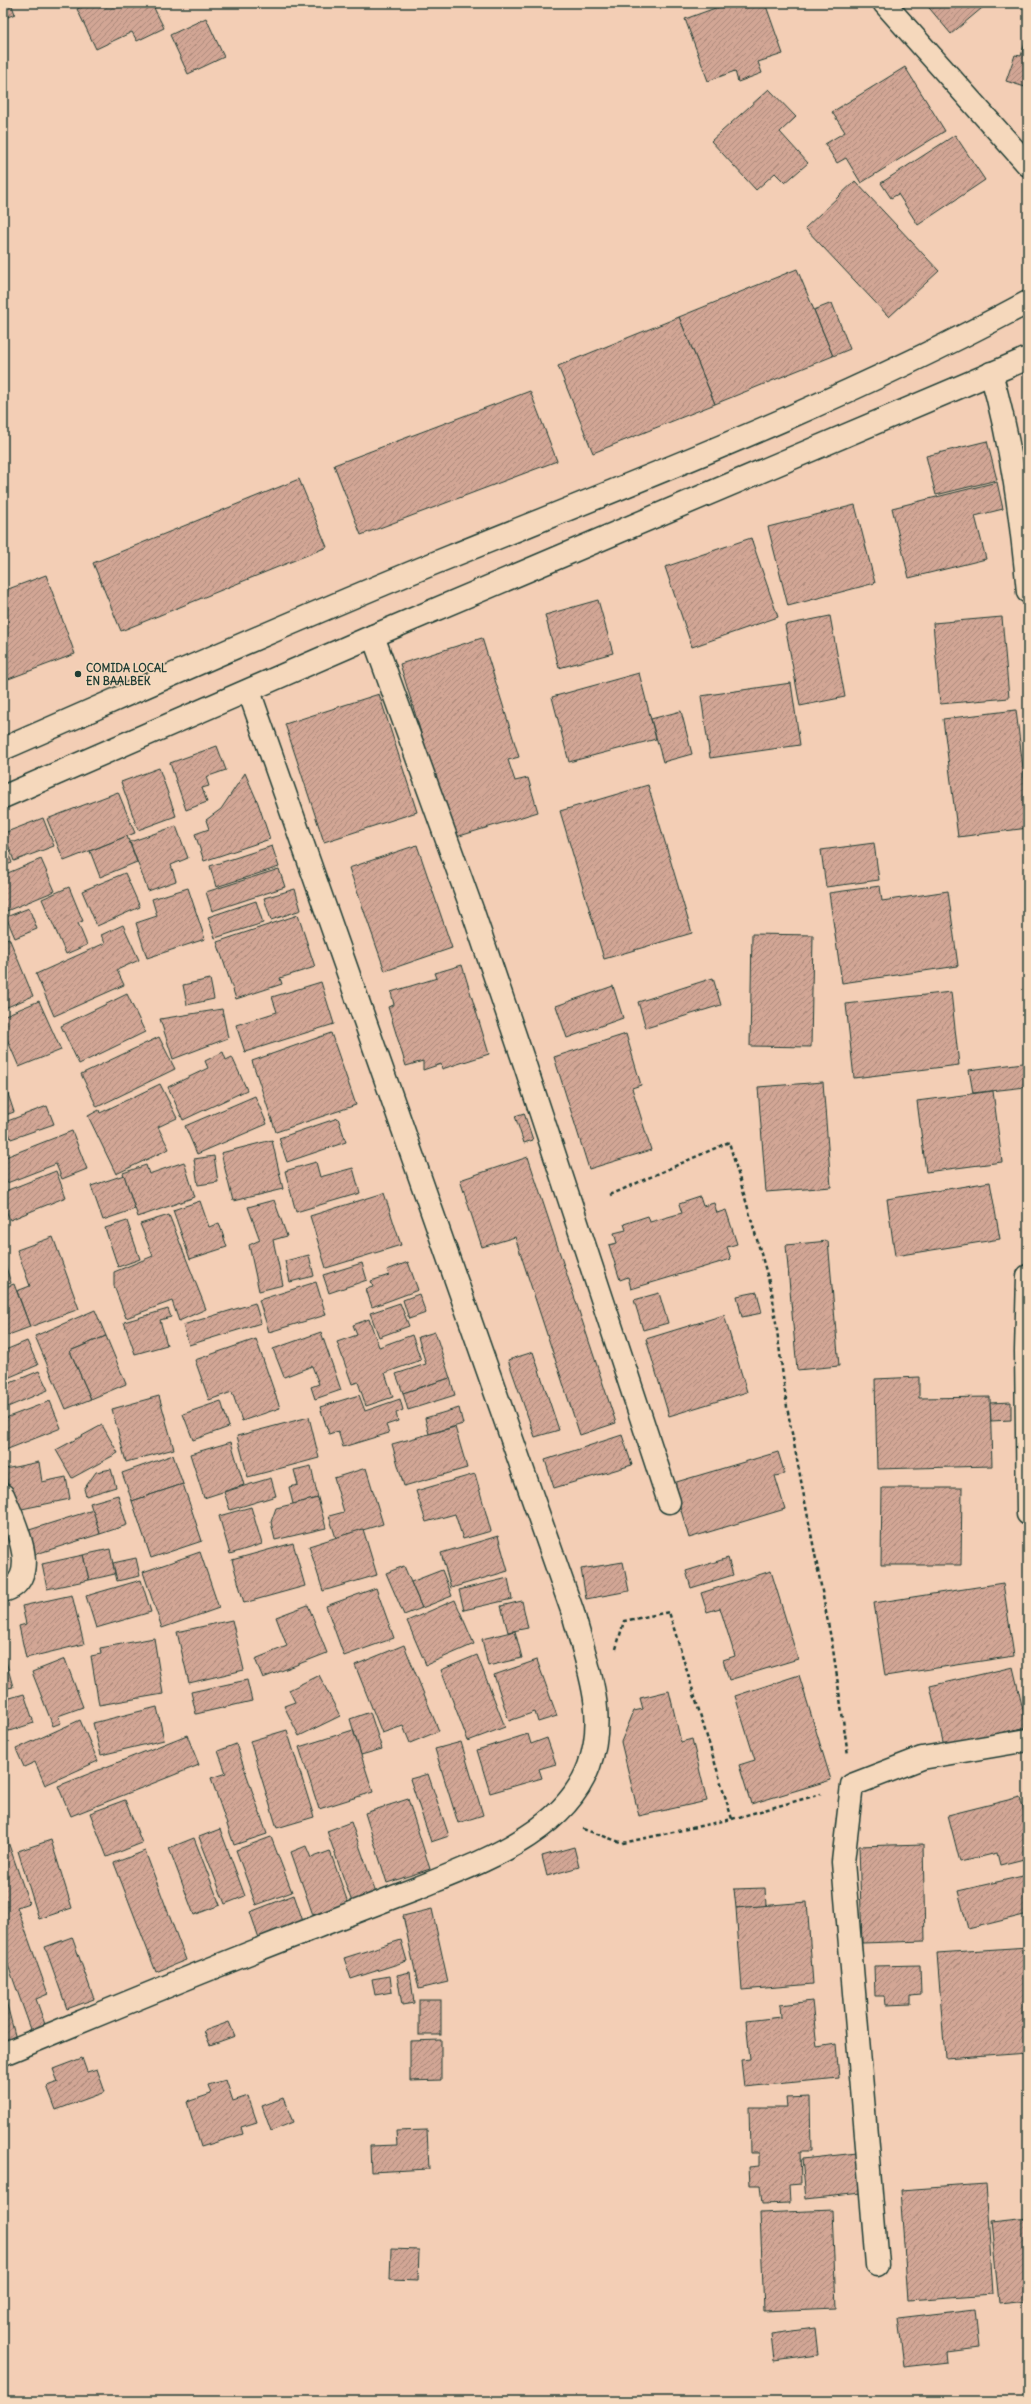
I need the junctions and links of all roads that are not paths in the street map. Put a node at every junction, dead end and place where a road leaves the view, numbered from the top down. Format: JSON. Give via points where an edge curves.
{"nodes":[{"id":1,"x":884,"y":3,"type":"edge"},
{"id":2,"x":1028,"y":165,"type":"edge"},
{"id":3,"x":1028,"y":302,"type":"edge"},
{"id":4,"x":1028,"y":358,"type":"edge"},
{"id":5,"x":991,"y":374,"type":"junction"},
{"id":6,"x":1028,"y":592,"type":"edge"},
{"id":7,"x":373,"y":636,"type":"junction"},
{"id":8,"x":250,"y":691,"type":"junction"},
{"id":9,"x":3,"y":749,"type":"edge"},
{"id":10,"x":3,"y":797,"type":"edge"},
{"id":11,"x":1028,"y":1276,"type":"edge"},
{"id":12,"x":3,"y":1495,"type":"edge"},
{"id":13,"x":669,"y":1502,"type":"dead end"},
{"id":14,"x":1028,"y":1514,"type":"edge"},
{"id":15,"x":3,"y":1591,"type":"edge"},
{"id":16,"x":1028,"y":1740,"type":"edge"},
{"id":17,"x":3,"y":2054,"type":"edge"},
{"id":18,"x":877,"y":2265,"type":"dead end"}],
"edges":[{"from":1,"to":2,"type":"street"},
{"from":3,"to":9,"type":"street","via":[[962,338],[797,414],[449,557]]},
{"from":4,"to":5,"type":"street"},
{"from":5,"to":6,"type":"street","via":[[1014,467]]},
{"from":5,"to":7,"type":"street"},
{"from":7,"to":8,"type":"street"},
{"from":7,"to":13,"type":"street","via":[[470,904]]},
{"from":8,"to":10,"type":"street"},
{"from":8,"to":17,"type":"street","via":[[573,1613],[598,1711],[596,1739],[589,1767],[576,1792],[554,1818],[527,1837],[459,1872],[248,1953]]},
{"from":11,"to":14,"type":"street"},
{"from":12,"to":15,"type":"street","via":[[25,1558],[20,1581],[9,1590]]},
{"from":16,"to":18,"type":"street","via":[[922,1758],[852,1785],[843,1862]]}]}
